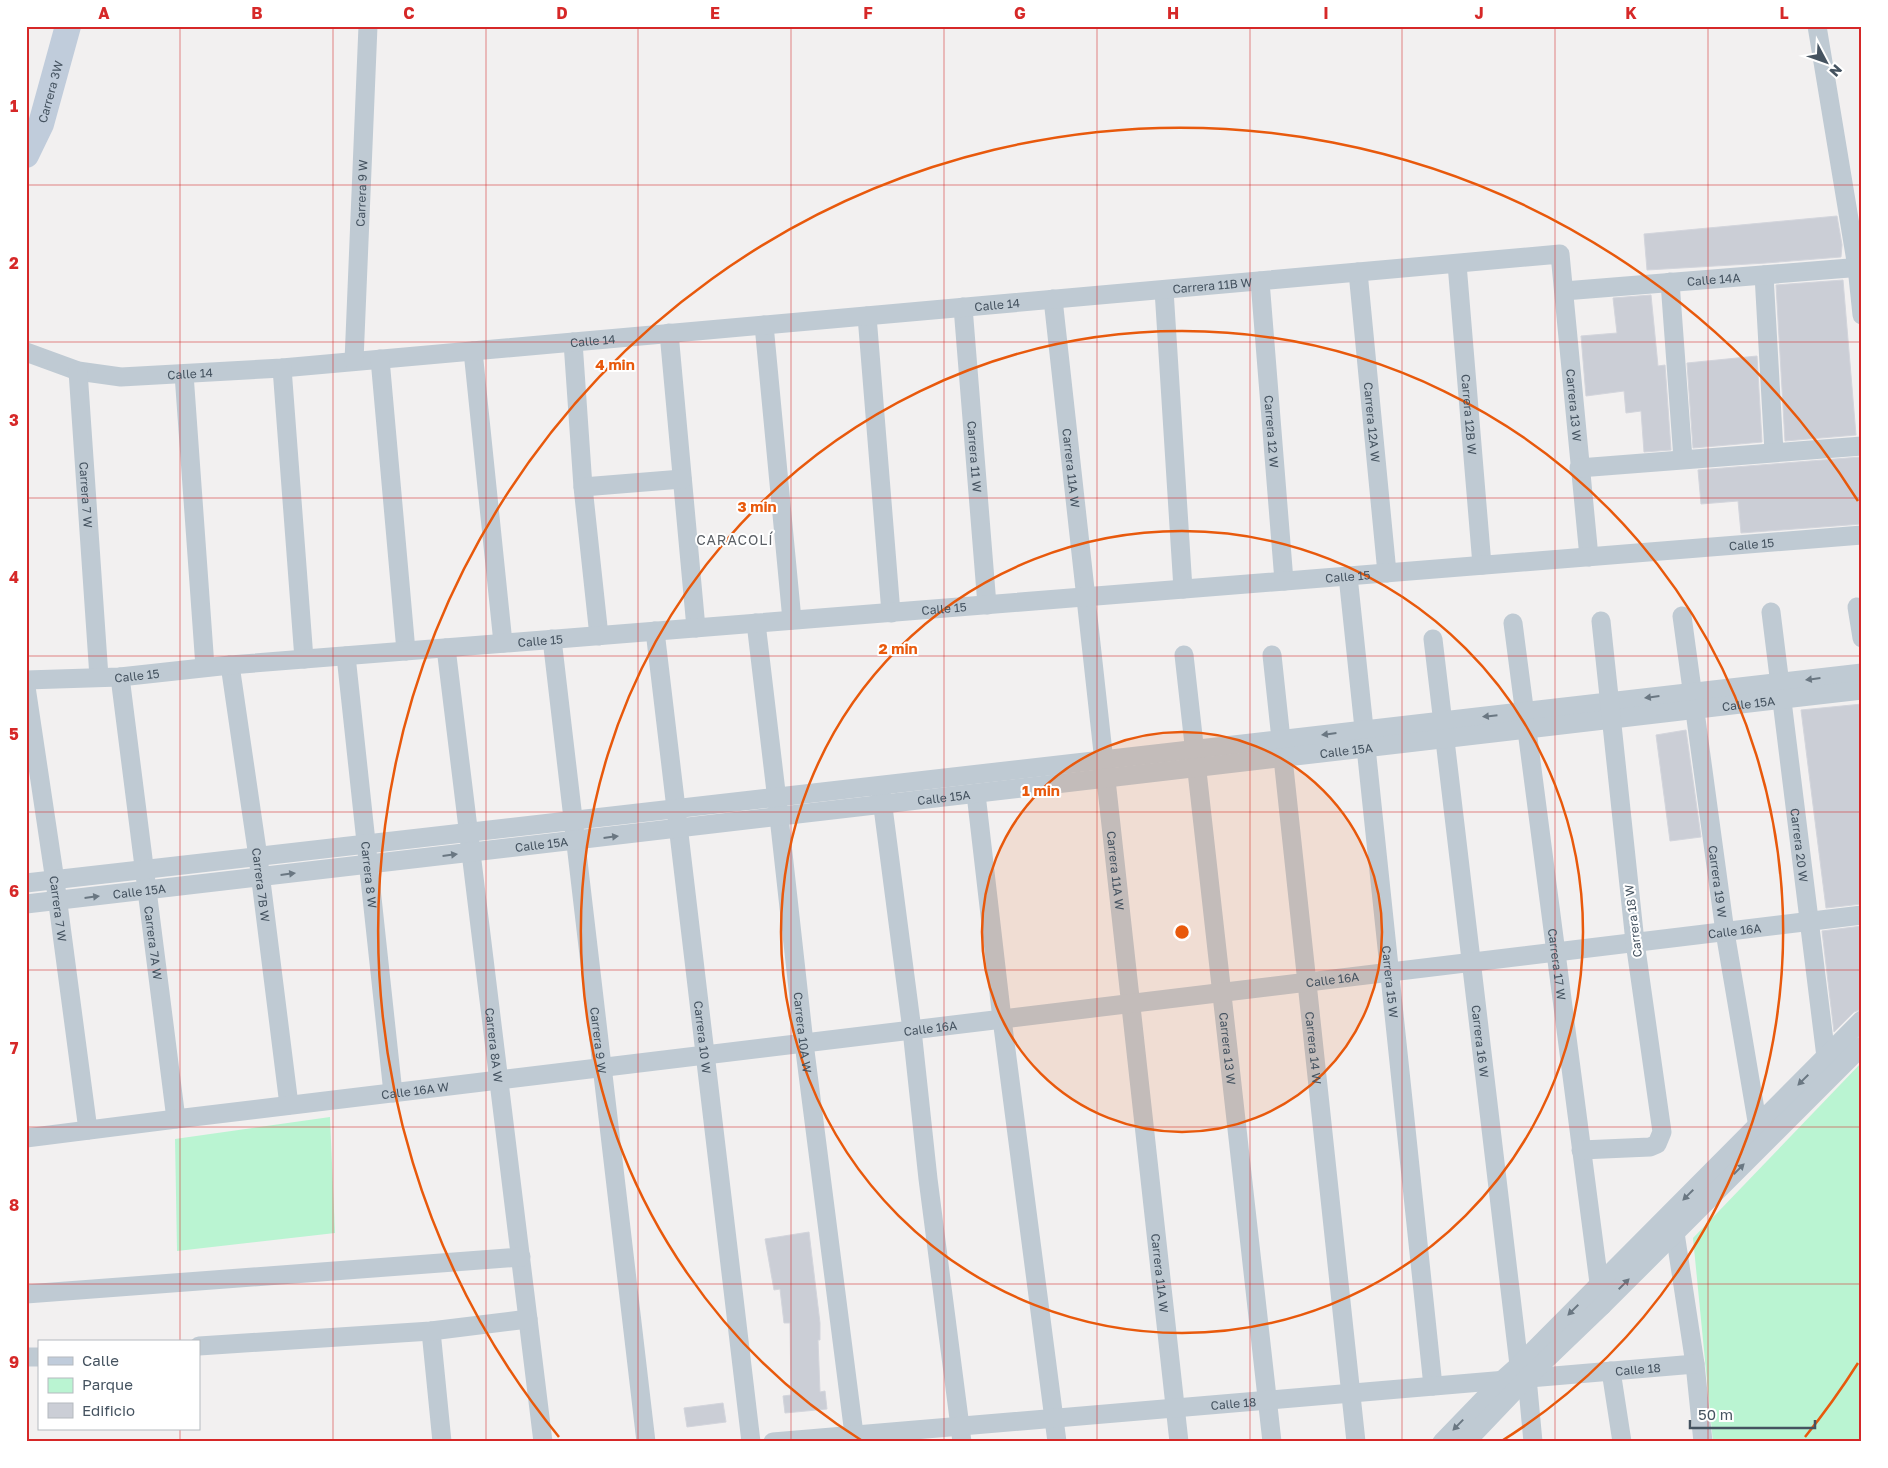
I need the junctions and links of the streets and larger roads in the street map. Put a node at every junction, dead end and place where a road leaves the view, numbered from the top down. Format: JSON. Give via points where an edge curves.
{"nodes":[{"id":1,"x":68,"y":26,"type":"edge"},
{"id":2,"x":368,"y":26,"type":"edge"},
{"id":3,"x":1817,"y":26,"type":"edge"},
{"id":4,"x":26,"y":155,"type":"edge"},
{"id":5,"x":1560,"y":254,"type":"joint"},
{"id":6,"x":1457,"y":264,"type":"junction"},
{"id":7,"x":1860,"y":267,"type":"edge"},
{"id":8,"x":1358,"y":272,"type":"junction"},
{"id":9,"x":1764,"y":275,"type":"junction"},
{"id":10,"x":1260,"y":281,"type":"junction"},
{"id":11,"x":1670,"y":282,"type":"junction"},
{"id":12,"x":1164,"y":290,"type":"junction"},
{"id":13,"x":1564,"y":291,"type":"junction"},
{"id":14,"x":1052,"y":299,"type":"junction"},
{"id":15,"x":963,"y":307,"type":"junction"},
{"id":16,"x":1862,"y":315,"type":"edge"},
{"id":17,"x":867,"y":316,"type":"junction"},
{"id":18,"x":764,"y":325,"type":"junction"},
{"id":19,"x":668,"y":334,"type":"junction"},
{"id":20,"x":573,"y":342,"type":"junction"},
{"id":21,"x":473,"y":351,"type":"junction"},
{"id":22,"x":26,"y":352,"type":"edge"},
{"id":23,"x":380,"y":359,"type":"junction"},
{"id":24,"x":354,"y":361,"type":"junction"},
{"id":25,"x":282,"y":368,"type":"junction"},
{"id":26,"x":78,"y":371,"type":"junction"},
{"id":27,"x":184,"y":374,"type":"junction"},
{"id":28,"x":1862,"y":446,"type":"edge"},
{"id":29,"x":1774,"y":452,"type":"junction"},
{"id":30,"x":1683,"y":458,"type":"junction"},
{"id":31,"x":1579,"y":468,"type":"junction"},
{"id":32,"x":682,"y":479,"type":"junction"},
{"id":33,"x":583,"y":487,"type":"junction"},
{"id":34,"x":1862,"y":535,"type":"edge"},
{"id":35,"x":1588,"y":557,"type":"junction"},
{"id":36,"x":1482,"y":565,"type":"junction"},
{"id":37,"x":1387,"y":573,"type":"junction"},
{"id":38,"x":1348,"y":576,"type":"junction"},
{"id":39,"x":1284,"y":581,"type":"junction"},
{"id":40,"x":1183,"y":589,"type":"junction"},
{"id":41,"x":1085,"y":597,"type":"junction"},
{"id":42,"x":987,"y":605,"type":"junction"},
{"id":43,"x":1857,"y":607,"type":"dead end"},
{"id":44,"x":891,"y":612,"type":"junction"},
{"id":45,"x":1771,"y":612,"type":"dead end"},
{"id":46,"x":1682,"y":616,"type":"dead end"},
{"id":47,"x":792,"y":620,"type":"junction"},
{"id":48,"x":1601,"y":621,"type":"dead end"},
{"id":49,"x":756,"y":623,"type":"junction"},
{"id":50,"x":1512,"y":623,"type":"dead end"},
{"id":51,"x":696,"y":628,"type":"junction"},
{"id":52,"x":655,"y":631,"type":"junction"},
{"id":53,"x":599,"y":636,"type":"junction"},
{"id":54,"x":1862,"y":638,"type":"edge"},
{"id":55,"x":1433,"y":639,"type":"dead end"},
{"id":56,"x":552,"y":640,"type":"junction"},
{"id":57,"x":503,"y":643,"type":"junction"},
{"id":58,"x":446,"y":648,"type":"junction"},
{"id":59,"x":406,"y":651,"type":"junction"},
{"id":60,"x":1184,"y":655,"type":"dead end"},
{"id":61,"x":1272,"y":655,"type":"dead end"},
{"id":62,"x":346,"y":656,"type":"junction"},
{"id":63,"x":304,"y":659,"type":"junction"},
{"id":64,"x":230,"y":665,"type":"junction"},
{"id":65,"x":205,"y":667,"type":"junction"},
{"id":66,"x":1862,"y":673,"type":"edge"},
{"id":67,"x":120,"y":677,"type":"junction"},
{"id":68,"x":98,"y":678,"type":"junction"},
{"id":69,"x":26,"y":680,"type":"edge"},
{"id":70,"x":26,"y":687,"type":"edge"},
{"id":71,"x":1862,"y":690,"type":"edge"},
{"id":72,"x":1781,"y":691,"type":"junction"},
{"id":73,"x":1695,"y":701,"type":"junction"},
{"id":74,"x":1610,"y":711,"type":"junction"},
{"id":75,"x":1525,"y":720,"type":"junction"},
{"id":76,"x":1444,"y":730,"type":"junction"},
{"id":77,"x":1365,"y":739,"type":"junction"},
{"id":78,"x":1282,"y":749,"type":"junction"},
{"id":79,"x":1195,"y":759,"type":"junction"},
{"id":80,"x":1104,"y":769,"type":"junction"},
{"id":81,"x":996,"y":782,"type":"junction"},
{"id":82,"x":880,"y":786,"type":"junction"},
{"id":83,"x":976,"y":794,"type":"junction"},
{"id":84,"x":777,"y":798,"type":"junction"},
{"id":85,"x":882,"y":805,"type":"junction"},
{"id":86,"x":677,"y":809,"type":"junction"},
{"id":87,"x":779,"y":817,"type":"junction"},
{"id":88,"x":573,"y":821,"type":"junction"},
{"id":89,"x":679,"y":829,"type":"junction"},
{"id":90,"x":469,"y":833,"type":"junction"},
{"id":91,"x":576,"y":841,"type":"junction"},
{"id":92,"x":366,"y":845,"type":"junction"},
{"id":93,"x":472,"y":853,"type":"junction"},
{"id":94,"x":258,"y":857,"type":"junction"},
{"id":95,"x":367,"y":865,"type":"junction"},
{"id":96,"x":144,"y":870,"type":"junction"},
{"id":97,"x":261,"y":878,"type":"junction"},
{"id":98,"x":56,"y":881,"type":"junction"},
{"id":99,"x":26,"y":884,"type":"edge"},
{"id":100,"x":147,"y":890,"type":"junction"},
{"id":101,"x":58,"y":901,"type":"junction"},
{"id":102,"x":26,"y":904,"type":"edge"},
{"id":103,"x":1862,"y":915,"type":"edge"},
{"id":104,"x":1809,"y":921,"type":"junction"},
{"id":105,"x":1725,"y":932,"type":"junction"},
{"id":106,"x":1635,"y":942,"type":"junction"},
{"id":107,"x":1555,"y":952,"type":"junction"},
{"id":108,"x":1472,"y":962,"type":"junction"},
{"id":109,"x":1389,"y":972,"type":"junction"},
{"id":110,"x":1306,"y":982,"type":"junction"},
{"id":111,"x":1222,"y":992,"type":"junction"},
{"id":112,"x":1130,"y":1004,"type":"junction"},
{"id":113,"x":1002,"y":1019,"type":"junction"},
{"id":114,"x":1862,"y":1020,"type":"edge"},
{"id":115,"x":912,"y":1030,"type":"junction"},
{"id":116,"x":804,"y":1043,"type":"junction"},
{"id":117,"x":1862,"y":1046,"type":"edge"},
{"id":118,"x":706,"y":1055,"type":"junction"},
{"id":119,"x":1826,"y":1056,"type":"junction"},
{"id":120,"x":603,"y":1068,"type":"junction"},
{"id":121,"x":1829,"y":1079,"type":"junction"},
{"id":122,"x":499,"y":1080,"type":"junction"},
{"id":123,"x":393,"y":1093,"type":"junction"},
{"id":124,"x":289,"y":1105,"type":"junction"},
{"id":125,"x":176,"y":1119,"type":"junction"},
{"id":126,"x":1758,"y":1125,"type":"junction"},
{"id":127,"x":88,"y":1130,"type":"junction"},
{"id":128,"x":26,"y":1138,"type":"edge"},
{"id":129,"x":1762,"y":1146,"type":"junction"},
{"id":130,"x":1581,"y":1150,"type":"junction"},
{"id":131,"x":1668,"y":1215,"type":"junction"},
{"id":132,"x":1675,"y":1233,"type":"junction"},
{"id":133,"x":521,"y":1257,"type":"junction"},
{"id":134,"x":1599,"y":1284,"type":"junction"},
{"id":135,"x":26,"y":1294,"type":"edge"},
{"id":136,"x":1602,"y":1306,"type":"junction"},
{"id":137,"x":528,"y":1319,"type":"junction"},
{"id":138,"x":431,"y":1331,"type":"junction"},
{"id":139,"x":200,"y":1346,"type":"edge"},
{"id":140,"x":1695,"y":1364,"type":"junction"},
{"id":141,"x":1611,"y":1371,"type":"junction"},
{"id":142,"x":1523,"y":1372,"type":"junction"},
{"id":143,"x":1501,"y":1380,"type":"junction"},
{"id":144,"x":1433,"y":1386,"type":"junction"},
{"id":145,"x":1350,"y":1393,"type":"junction"},
{"id":146,"x":1268,"y":1400,"type":"junction"},
{"id":147,"x":1175,"y":1408,"type":"junction"},
{"id":148,"x":1054,"y":1418,"type":"junction"},
{"id":149,"x":961,"y":1434,"type":"edge"},
{"id":150,"x":855,"y":1438,"type":"edge"},
{"id":151,"x":442,"y":1442,"type":"edge"},
{"id":152,"x":543,"y":1442,"type":"edge"},
{"id":153,"x":646,"y":1442,"type":"edge"},
{"id":154,"x":751,"y":1442,"type":"edge"},
{"id":155,"x":773,"y":1442,"type":"edge"},
{"id":156,"x":1057,"y":1442,"type":"edge"},
{"id":157,"x":1179,"y":1442,"type":"edge"},
{"id":158,"x":1272,"y":1442,"type":"edge"},
{"id":159,"x":1356,"y":1442,"type":"edge"},
{"id":160,"x":1442,"y":1442,"type":"edge"},
{"id":161,"x":1466,"y":1442,"type":"edge"},
{"id":162,"x":1533,"y":1442,"type":"edge"},
{"id":163,"x":1622,"y":1442,"type":"edge"},
{"id":164,"x":1703,"y":1442,"type":"edge"}],
"edges":[{"from":1,"to":4,"type":"street","name":"Carrera 3W","via":[[41,124]]},
{"from":2,"to":24,"type":"street","name":"Carrera 9 W"},
{"from":3,"to":7,"type":"street"},
{"from":5,"to":6,"type":"street","name":"Carrera 11B W"},
{"from":5,"to":13,"type":"street","name":"Carrera 13 W"},
{"from":6,"to":8,"type":"street","name":"Carrera 11B W"},
{"from":6,"to":36,"type":"street","name":"Carrera 12B W"},
{"from":7,"to":9,"type":"street","name":"Calle 14A"},
{"from":7,"to":16,"type":"street"},
{"from":8,"to":10,"type":"street","name":"Carrera 11B W"},
{"from":8,"to":37,"type":"street","name":"Carrera 12A W"},
{"from":9,"to":11,"type":"street","name":"Calle 14A"},
{"from":9,"to":29,"type":"street"},
{"from":10,"to":12,"type":"street","name":"Carrera 11B W"},
{"from":10,"to":39,"type":"street","name":"Carrera 12 W"},
{"from":11,"to":13,"type":"street","name":"Calle 14A"},
{"from":11,"to":30,"type":"street"},
{"from":12,"to":14,"type":"street","name":"Calle 14"},
{"from":12,"to":40,"type":"street","name":"Carrera 11B W"},
{"from":13,"to":31,"type":"street","name":"Carrera 13 W"},
{"from":14,"to":15,"type":"street","name":"Calle 14"},
{"from":14,"to":41,"type":"street","name":"Carrera 11A W"},
{"from":15,"to":17,"type":"street","name":"Calle 14"},
{"from":15,"to":42,"type":"street","name":"Carrera 11 W"},
{"from":17,"to":18,"type":"street","name":"Calle 14"},
{"from":17,"to":44,"type":"street"},
{"from":18,"to":19,"type":"street","name":"Calle 14"},
{"from":18,"to":47,"type":"street"},
{"from":19,"to":20,"type":"street","name":"Calle 14"},
{"from":19,"to":32,"type":"street"},
{"from":20,"to":21,"type":"street","name":"Calle 14"},
{"from":20,"to":33,"type":"street"},
{"from":21,"to":23,"type":"street","name":"Calle 14"},
{"from":21,"to":57,"type":"street"},
{"from":22,"to":26,"type":"street","name":"Calle 14"},
{"from":23,"to":24,"type":"street","name":"Calle 14"},
{"from":23,"to":59,"type":"street"},
{"from":24,"to":25,"type":"street","name":"Calle 14"},
{"from":25,"to":27,"type":"street","name":"Calle 14"},
{"from":25,"to":63,"type":"street"},
{"from":26,"to":27,"type":"street","name":"Calle 14","via":[[121,377]]},
{"from":26,"to":68,"type":"street","name":"Carrera 7 W"},
{"from":27,"to":65,"type":"street"},
{"from":28,"to":29,"type":"street"},
{"from":29,"to":30,"type":"street"},
{"from":30,"to":31,"type":"street"},
{"from":31,"to":35,"type":"street","name":"Carrera 13 W"},
{"from":32,"to":33,"type":"street"},
{"from":32,"to":51,"type":"street"},
{"from":33,"to":53,"type":"street"},
{"from":34,"to":35,"type":"street","name":"Calle 15"},
{"from":35,"to":36,"type":"street","name":"Calle 15"},
{"from":36,"to":37,"type":"street","name":"Calle 15"},
{"from":37,"to":38,"type":"street","name":"Calle 15"},
{"from":38,"to":39,"type":"street","name":"Calle 15"},
{"from":38,"to":77,"type":"street","name":"Carrera 15 W"},
{"from":39,"to":40,"type":"street","name":"Calle 15"},
{"from":40,"to":41,"type":"street","name":"Calle 15"},
{"from":41,"to":42,"type":"street","name":"Calle 15"},
{"from":41,"to":80,"type":"street","name":"Carrera 11A W"},
{"from":42,"to":44,"type":"street","name":"Calle 15"},
{"from":43,"to":54,"type":"street"},
{"from":44,"to":47,"type":"street","name":"Calle 15"},
{"from":45,"to":72,"type":"street","name":"Carrera 20 W"},
{"from":46,"to":73,"type":"street","name":"Carrera 19 W"},
{"from":47,"to":49,"type":"street","name":"Calle 15"},
{"from":48,"to":74,"type":"street","name":"Carrera 18 W"},
{"from":49,"to":51,"type":"street","name":"Calle 15"},
{"from":49,"to":84,"type":"street","name":"Carrera 10A W"},
{"from":50,"to":75,"type":"street","name":"Carrera 17 W"},
{"from":51,"to":52,"type":"street","name":"Calle 15"},
{"from":52,"to":53,"type":"street","name":"Calle 15"},
{"from":52,"to":86,"type":"street","name":"Carrera 10 W"},
{"from":53,"to":56,"type":"street","name":"Calle 15"},
{"from":55,"to":76,"type":"street","name":"Carrera 16 W"},
{"from":56,"to":57,"type":"street","name":"Calle 15"},
{"from":56,"to":88,"type":"street","name":"Carrera 9 W"},
{"from":57,"to":58,"type":"street","name":"Calle 15"},
{"from":58,"to":59,"type":"street","name":"Calle 15"},
{"from":58,"to":90,"type":"street","name":"Carrera 8A W"},
{"from":59,"to":62,"type":"street","name":"Calle 15"},
{"from":60,"to":79,"type":"street","name":"Carrera 13 W"},
{"from":61,"to":78,"type":"street","name":"Carrera 14 W"},
{"from":62,"to":63,"type":"street","name":"Calle 15"},
{"from":62,"to":92,"type":"street","name":"Carrera 8 W"},
{"from":63,"to":64,"type":"street","name":"Calle 15"},
{"from":64,"to":65,"type":"street","name":"Calle 15"},
{"from":64,"to":94,"type":"street","name":"Carrera 7B W"},
{"from":65,"to":67,"type":"street","name":"Calle 15"},
{"from":66,"to":72,"type":"street","name":"Calle 15A","one_way":true},
{"from":67,"to":68,"type":"street","name":"Calle 15"},
{"from":67,"to":96,"type":"street","name":"Carrera 7A W"},
{"from":68,"to":69,"type":"street","name":"Calle 15"},
{"from":70,"to":98,"type":"street","name":"Carrera 7 W"},
{"from":71,"to":72,"type":"street","name":"Calle 15A"},
{"from":72,"to":73,"type":"street","name":"Calle 15A"},
{"from":72,"to":104,"type":"street","name":"Carrera 20 W"},
{"from":73,"to":74,"type":"street","name":"Calle 15A"},
{"from":73,"to":105,"type":"street","name":"Carrera 19 W"},
{"from":74,"to":75,"type":"street","name":"Calle 15A"},
{"from":74,"to":106,"type":"street","name":"Carrera 18 W"},
{"from":75,"to":76,"type":"street","name":"Calle 15A"},
{"from":75,"to":107,"type":"street","name":"Carrera 17 W"},
{"from":76,"to":77,"type":"street","name":"Calle 15A"},
{"from":76,"to":108,"type":"street","name":"Carrera 16 W"},
{"from":77,"to":78,"type":"street","name":"Calle 15A"},
{"from":77,"to":109,"type":"street","name":"Carrera 15 W"},
{"from":78,"to":79,"type":"street","name":"Calle 15A"},
{"from":78,"to":110,"type":"street","name":"Carrera 14 W"},
{"from":79,"to":80,"type":"street","name":"Calle 15A"},
{"from":79,"to":111,"type":"street","name":"Carrera 13 W"},
{"from":80,"to":81,"type":"street","name":"Calle 15A"},
{"from":80,"to":112,"type":"street","name":"Carrera 11A W"},
{"from":81,"to":82,"type":"street","name":"Calle 15A"},
{"from":81,"to":83,"type":"street","name":"Calle 15A"},
{"from":82,"to":84,"type":"street","name":"Calle 15A"},
{"from":82,"to":85,"type":"street"},
{"from":83,"to":85,"type":"street","name":"Calle 15A"},
{"from":83,"to":113,"type":"street"},
{"from":84,"to":86,"type":"street","name":"Calle 15A"},
{"from":84,"to":87,"type":"street","name":"Carrera 10A W"},
{"from":85,"to":87,"type":"street","name":"Calle 15A"},
{"from":85,"to":115,"type":"street"},
{"from":86,"to":88,"type":"street","name":"Calle 15A"},
{"from":86,"to":89,"type":"street","name":"Carrera 10 W"},
{"from":87,"to":89,"type":"street","name":"Calle 15A"},
{"from":87,"to":116,"type":"street","name":"Carrera 10A W"},
{"from":88,"to":90,"type":"street","name":"Calle 15A"},
{"from":88,"to":91,"type":"street","name":"Carrera 9 W"},
{"from":91,"to":89,"type":"street","name":"Calle 15A","one_way":true},
{"from":89,"to":118,"type":"street","name":"Carrera 10 W"},
{"from":90,"to":92,"type":"street","name":"Calle 15A"},
{"from":90,"to":93,"type":"street","name":"Carrera 8A W"},
{"from":91,"to":93,"type":"street","name":"Calle 15A"},
{"from":91,"to":120,"type":"street","name":"Carrera 9 W"},
{"from":92,"to":94,"type":"street","name":"Calle 15A"},
{"from":92,"to":95,"type":"street","name":"Carrera 8 W"},
{"from":95,"to":93,"type":"street","name":"Calle 15A","one_way":true},
{"from":93,"to":122,"type":"street","name":"Carrera 8A W"},
{"from":94,"to":96,"type":"street","name":"Calle 15A"},
{"from":94,"to":97,"type":"street","name":"Carrera 7B W"},
{"from":97,"to":95,"type":"street","name":"Calle 15A","one_way":true},
{"from":95,"to":123,"type":"street","name":"Carrera 8 W"},
{"from":96,"to":98,"type":"street","name":"Calle 15A"},
{"from":96,"to":100,"type":"street","name":"Carrera 7A W"},
{"from":97,"to":100,"type":"street","name":"Calle 15A"},
{"from":97,"to":124,"type":"street","name":"Carrera 7B W"},
{"from":98,"to":99,"type":"street","name":"Calle 15A"},
{"from":98,"to":101,"type":"street","name":"Carrera 7 W"},
{"from":101,"to":100,"type":"street","name":"Calle 15A","one_way":true},
{"from":100,"to":125,"type":"street","name":"Carrera 7A W"},
{"from":101,"to":102,"type":"street","name":"Calle 15A"},
{"from":101,"to":127,"type":"street","name":"Carrera 7 W"},
{"from":103,"to":104,"type":"street","name":"Calle 16A"},
{"from":104,"to":105,"type":"street","name":"Calle 16A"},
{"from":104,"to":119,"type":"street","name":"Carrera 20 W"},
{"from":105,"to":106,"type":"street","name":"Calle 16A"},
{"from":105,"to":126,"type":"street","name":"Carrera 19 W"},
{"from":106,"to":107,"type":"street","name":"Calle 16A"},
{"from":106,"to":130,"type":"street","name":"Carrera 18 W","via":[[1662,1132],[1657,1144],[1650,1147]]},
{"from":107,"to":108,"type":"street","name":"Calle 16A"},
{"from":107,"to":130,"type":"street","name":"Carrera 17 W"},
{"from":108,"to":109,"type":"street","name":"Calle 16A"},
{"from":108,"to":142,"type":"street","name":"Carrera 16 W"},
{"from":109,"to":110,"type":"street","name":"Calle 16A"},
{"from":109,"to":144,"type":"street","name":"Carrera 15 W"},
{"from":110,"to":111,"type":"street","name":"Calle 16A"},
{"from":110,"to":145,"type":"street","name":"Carrera 14 W"},
{"from":111,"to":112,"type":"street","name":"Calle 16A"},
{"from":111,"to":146,"type":"street","name":"Carrera 13 W"},
{"from":112,"to":113,"type":"street","name":"Calle 16A"},
{"from":112,"to":147,"type":"street","name":"Carrera 11A W"},
{"from":113,"to":115,"type":"street","name":"Calle 16A"},
{"from":113,"to":148,"type":"street"},
{"from":114,"to":119,"type":"street"},
{"from":115,"to":116,"type":"street","name":"Calle 16A"},
{"from":115,"to":149,"type":"street"},
{"from":116,"to":118,"type":"street","name":"Calle 16A W"},
{"from":116,"to":150,"type":"street","name":"Carrera 10A W"},
{"from":117,"to":121,"type":"street"},
{"from":118,"to":120,"type":"street","name":"Calle 16A W"},
{"from":118,"to":154,"type":"street","name":"Carrera 10 W"},
{"from":119,"to":121,"type":"street","name":"Carrera 20 W"},
{"from":119,"to":126,"type":"street","one_way":true},
{"from":120,"to":122,"type":"street","name":"Calle 16A W"},
{"from":120,"to":153,"type":"street","name":"Carrera 9 W"},
{"from":121,"to":129,"type":"street"},
{"from":122,"to":123,"type":"street","name":"Calle 16A W"},
{"from":122,"to":133,"type":"street","name":"Carrera 8A W"},
{"from":123,"to":124,"type":"street","name":"Calle 16A W"},
{"from":124,"to":125,"type":"street","name":"Calle 16A W"},
{"from":125,"to":127,"type":"street","name":"Calle 16A W"},
{"from":126,"to":129,"type":"street","name":"Carrera 19 W"},
{"from":126,"to":131,"type":"street","one_way":true},
{"from":127,"to":128,"type":"street","name":"Calle 16A W"},
{"from":132,"to":129,"type":"street","one_way":true},
{"from":130,"to":134,"type":"street","name":"Carrera 17 W"},
{"from":131,"to":132,"type":"street"},
{"from":131,"to":134,"type":"street"},
{"from":136,"to":132,"type":"street","one_way":true},
{"from":132,"to":140,"type":"street"},
{"from":133,"to":135,"type":"street"},
{"from":133,"to":137,"type":"street","name":"Carrera 8A W"},
{"from":134,"to":136,"type":"street","name":"Carrera 17 W"},
{"from":134,"to":142,"type":"street","one_way":true},
{"from":136,"to":142,"type":"street"},
{"from":137,"to":138,"type":"street"},
{"from":137,"to":152,"type":"street","name":"Carrera 8A W"},
{"from":138,"to":139,"type":"street"},
{"from":138,"to":151,"type":"street"},
{"from":140,"to":141,"type":"street","name":"Calle 18"},
{"from":140,"to":164,"type":"street"},
{"from":141,"to":142,"type":"street","name":"Calle 18"},
{"from":141,"to":163,"type":"street"},
{"from":142,"to":143,"type":"street"},
{"from":142,"to":161,"type":"street"},
{"from":142,"to":162,"type":"street","name":"Carrera 16 W"},
{"from":143,"to":144,"type":"street","name":"Calle 18"},
{"from":143,"to":160,"type":"street","one_way":true},
{"from":144,"to":145,"type":"street","name":"Calle 18"},
{"from":145,"to":146,"type":"street","name":"Calle 18"},
{"from":145,"to":159,"type":"street","name":"Carrera 14 W"},
{"from":146,"to":147,"type":"street","name":"Calle 18"},
{"from":146,"to":158,"type":"street","name":"Carrera 13 W"},
{"from":147,"to":148,"type":"street","name":"Calle 18"},
{"from":147,"to":157,"type":"street","name":"Carrera 11A W"},
{"from":148,"to":149,"type":"street","name":"Calle 18"},
{"from":148,"to":156,"type":"street"},
{"from":149,"to":150,"type":"street","name":"Calle 18"},
{"from":150,"to":155,"type":"street","name":"Calle 18"}]}
